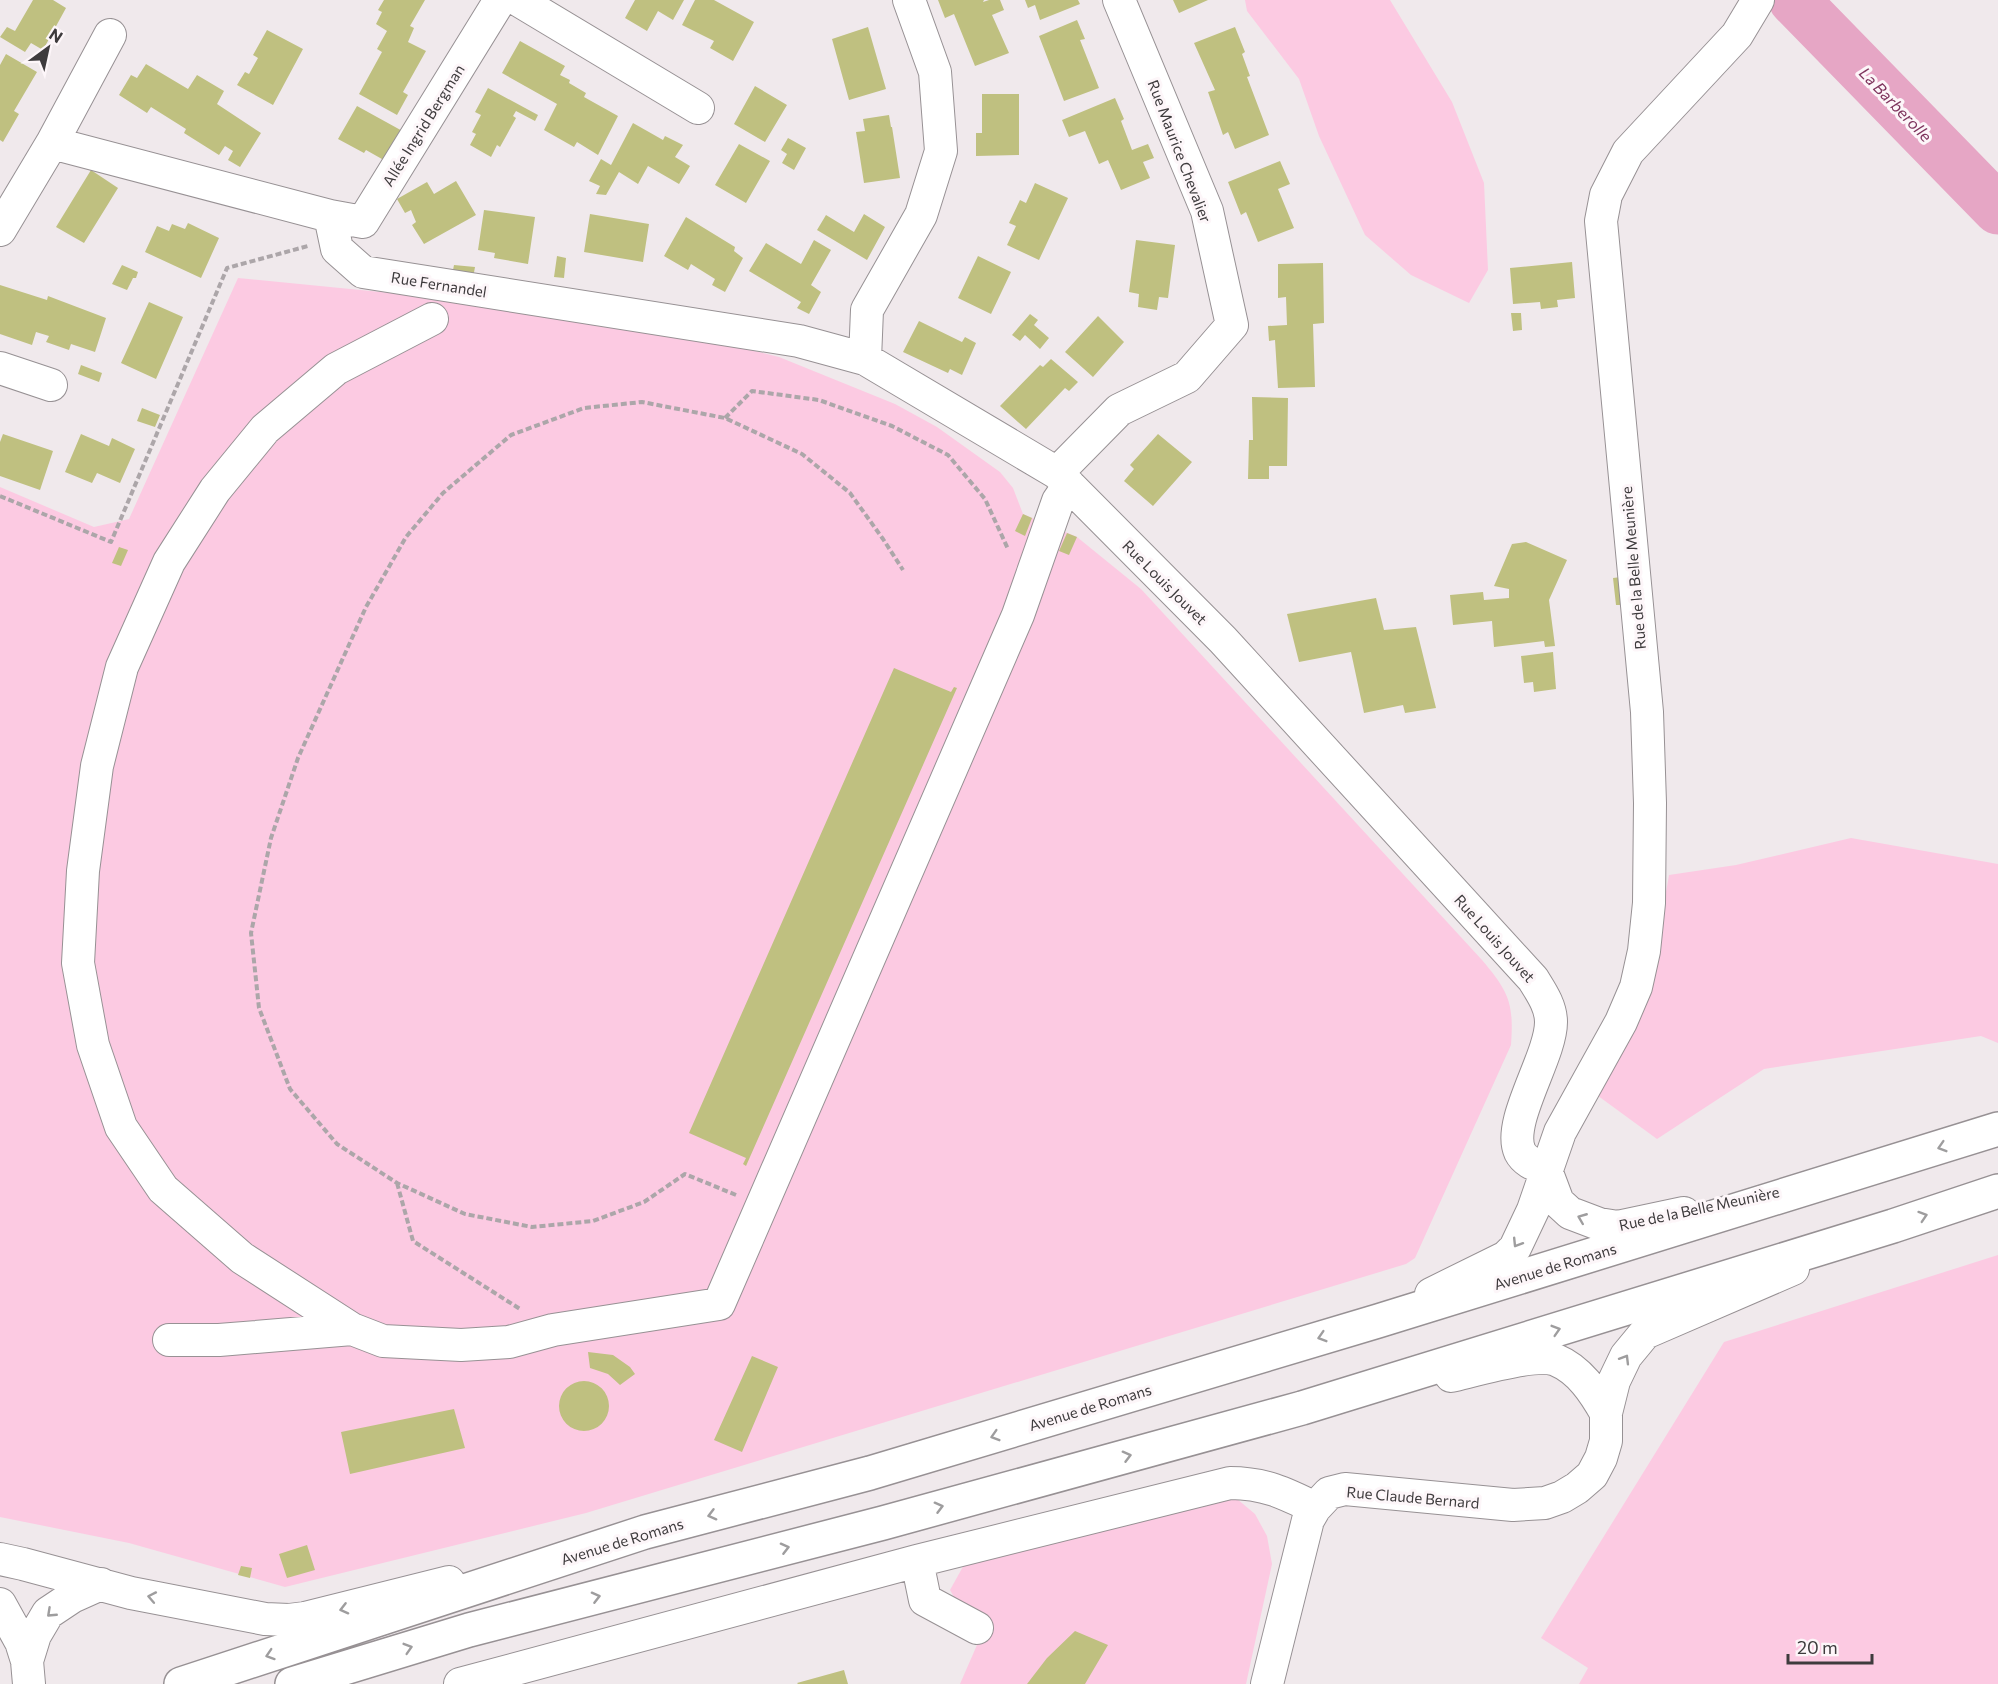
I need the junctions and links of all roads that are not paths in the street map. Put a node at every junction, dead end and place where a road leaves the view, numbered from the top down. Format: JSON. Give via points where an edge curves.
{"nodes":[{"id":1,"x":500,"y":0,"type":"edge"},
{"id":2,"x":518,"y":0,"type":"edge"},
{"id":3,"x":909,"y":0,"type":"edge"},
{"id":4,"x":1119,"y":0,"type":"edge"},
{"id":5,"x":1758,"y":0,"type":"edge"},
{"id":6,"x":111,"y":35,"type":"dead end"},
{"id":7,"x":698,"y":108,"type":"dead end"},
{"id":8,"x":52,"y":143,"type":"junction"},
{"id":9,"x":332,"y":227,"type":"junction"},
{"id":10,"x":0,"y":230,"type":"edge"},
{"id":11,"x":432,"y":319,"type":"dead end"},
{"id":12,"x":865,"y":359,"type":"junction"},
{"id":13,"x":0,"y":368,"type":"edge"},
{"id":14,"x":51,"y":385,"type":"dead end"},
{"id":15,"x":1063,"y":479,"type":"junction"},
{"id":16,"x":1998,"y":1129,"type":"edge"},
{"id":17,"x":1546,"y":1170,"type":"junction"},
{"id":18,"x":1843,"y":1178,"type":"junction"},
{"id":19,"x":1998,"y":1191,"type":"edge"},
{"id":20,"x":1893,"y":1226,"type":"junction"},
{"id":21,"x":1378,"y":1321,"type":"junction"},
{"id":22,"x":352,"y":1329,"type":"junction"},
{"id":23,"x":169,"y":1340,"type":"dead end"},
{"id":24,"x":1302,"y":1408,"type":"junction"},
{"id":25,"x":1606,"y":1413,"type":"junction"},
{"id":26,"x":1315,"y":1508,"type":"junction"},
{"id":27,"x":645,"y":1532,"type":"junction"},
{"id":28,"x":0,"y":1559,"type":"edge"},
{"id":29,"x":917,"y":1561,"type":"junction"},
{"id":30,"x":101,"y":1584,"type":"junction"},
{"id":31,"x":0,"y":1604,"type":"edge"},
{"id":32,"x":977,"y":1628,"type":"dead end"},
{"id":33,"x":28,"y":1672,"type":"edge"},
{"id":34,"x":475,"y":1682,"type":"edge"},
{"id":35,"x":181,"y":1684,"type":"edge"},
{"id":36,"x":292,"y":1684,"type":"edge"},
{"id":37,"x":1268,"y":1684,"type":"edge"}],
"edges":[{"from":1,"to":9,"type":"street","name":"Allée Ingrid Bergman","via":[[363,222]]},
{"from":2,"to":7,"type":"street"},
{"from":3,"to":12,"type":"street","via":[[935,72],[941,151],[921,215],[867,310]]},
{"from":4,"to":15,"type":"street","name":"Rue Maurice Chevalier","via":[[1207,211],[1232,325],[1187,377],[1119,410]]},
{"from":5,"to":17,"type":"street","name":"Rue de la Belle Meunière","via":[[1737,35],[1628,152],[1606,195],[1601,221],[1647,712],[1649,903],[1636,987],[1560,1132]]},
{"from":6,"to":8,"type":"street"},
{"from":8,"to":9,"type":"street"},
{"from":8,"to":10,"type":"street"},
{"from":9,"to":12,"type":"street","name":"Rue Fernandel","via":[[337,249],[363,272],[799,341]]},
{"from":11,"to":22,"type":"street","via":[[336,369],[264,429],[215,490],[168,562],[122,667],[97,766],[83,871],[78,963],[93,1045],[121,1127],[162,1189],[242,1258]]},
{"from":12,"to":15,"type":"street","name":"Rue Louis Jouvet"},
{"from":13,"to":14,"type":"street"},
{"from":15,"to":17,"type":"street","name":"Rue Louis Jouvet","via":[[1223,640],[1533,979],[1551,1020],[1549,1040],[1518,1124],[1517,1140],[1520,1153]]},
{"from":15,"to":22,"type":"street","via":[[1018,615],[719,1304],[554,1330],[509,1342],[461,1345],[382,1341]]},
{"from":16,"to":18,"type":"main road","name":"Avenue de Romans","one_way":true},
{"from":18,"to":17,"type":"street","name":"Rue de la Belle Meunière","one_way":true,"via":[[1618,1227],[1570,1214],[1558,1202]]},
{"from":17,"to":21,"type":"street","name":"Rue de la Belle Meunière","one_way":true,"via":[[1522,1236],[1506,1257]]},
{"from":18,"to":21,"type":"main road","name":"Avenue de Romans"},
{"from":20,"to":19,"type":"main road","one_way":true},
{"from":24,"to":20,"type":"main road","one_way":true},
{"from":25,"to":20,"type":"street","name":"Rue Claude Bernard","one_way":true,"via":[[1614,1381],[1626,1356],[1645,1333]]},
{"from":21,"to":27,"type":"main road","name":"Avenue de Romans","one_way":true,"via":[[870,1473]]},
{"from":22,"to":23,"type":"street","via":[[219,1340]]},
{"from":24,"to":25,"type":"street","via":[[1530,1358],[1554,1359],[1575,1371],[1591,1387]]},
{"from":36,"to":24,"type":"main road","one_way":true,"via":[[469,1630],[883,1523]]},
{"from":25,"to":26,"type":"street","name":"Rue Claude Bernard","via":[[1606,1441],[1592,1475],[1577,1488],[1545,1503],[1513,1505],[1345,1489],[1329,1493]]},
{"from":26,"to":29,"type":"street","via":[[1273,1488],[1230,1482]]},
{"from":26,"to":37,"type":"street","name":"Rue Claude Bernard","via":[[1303,1535]]},
{"from":27,"to":30,"type":"street","one_way":true,"via":[[289,1620],[265,1619]]},
{"from":27,"to":35,"type":"main road","name":"Avenue de Romans","one_way":true},
{"from":28,"to":30,"type":"street"},
{"from":29,"to":32,"type":"street","via":[[925,1600]]},
{"from":29,"to":34,"type":"street"},
{"from":30,"to":33,"type":"street","one_way":true,"via":[[48,1613],[35,1635]]},
{"from":31,"to":33,"type":"street","via":[[21,1642]]}]}
